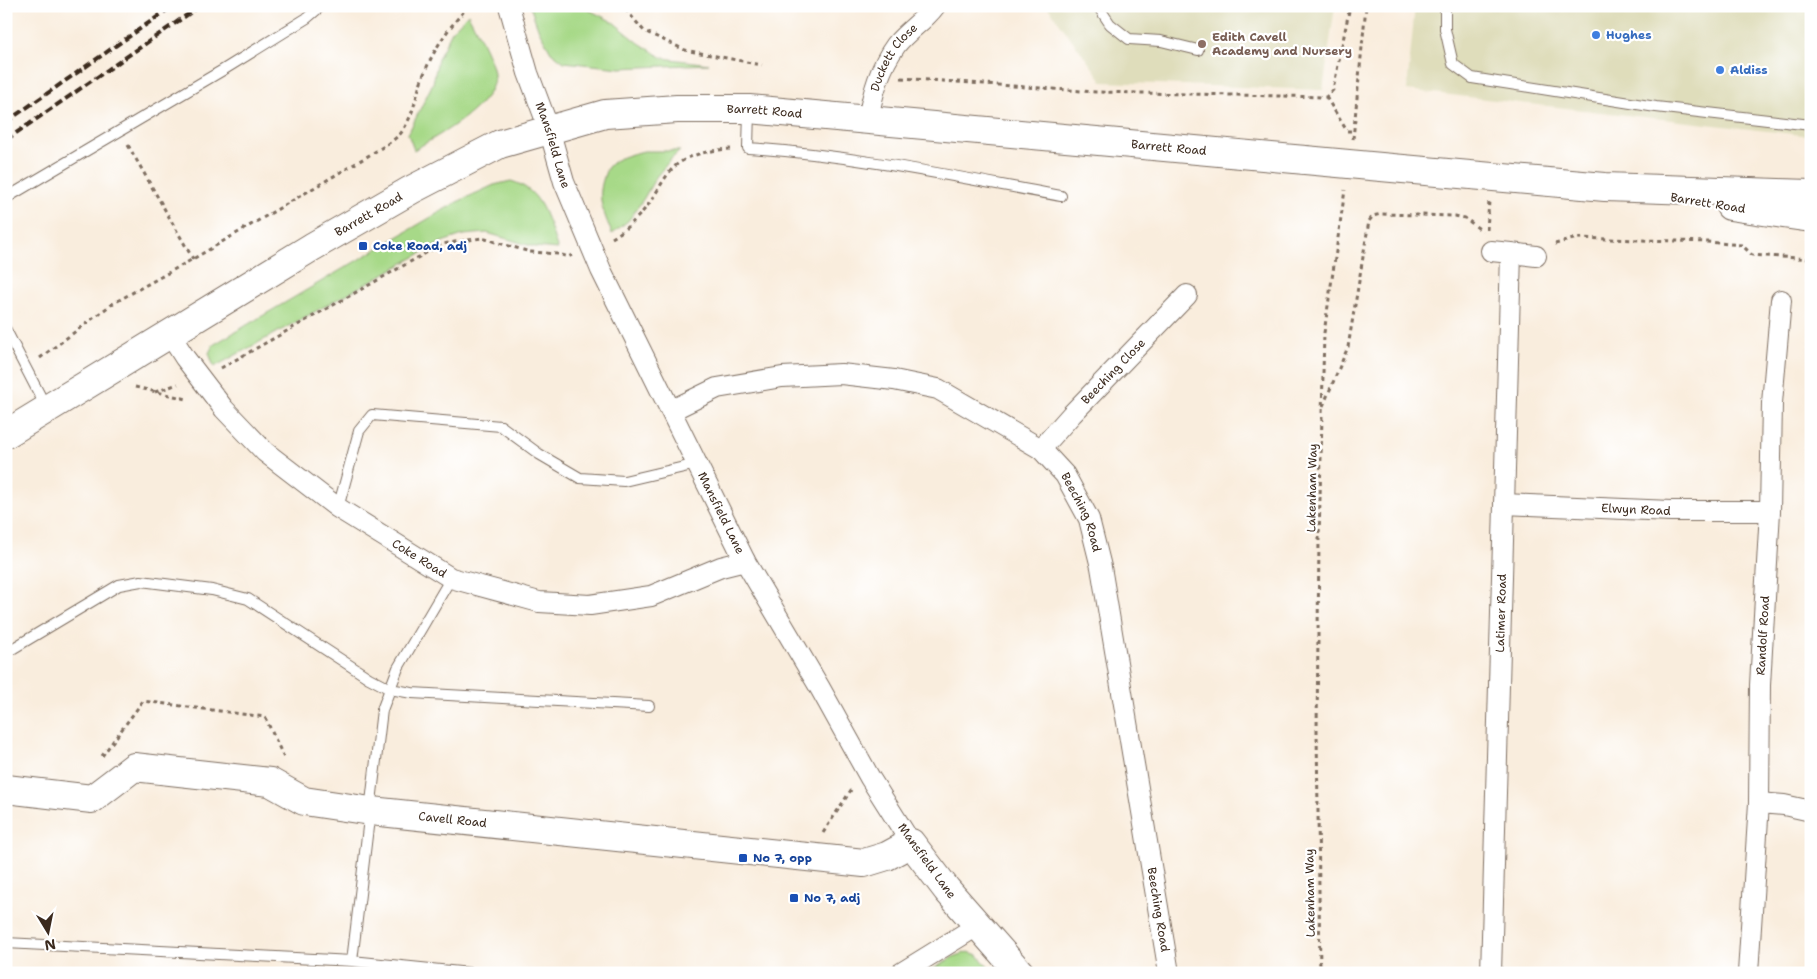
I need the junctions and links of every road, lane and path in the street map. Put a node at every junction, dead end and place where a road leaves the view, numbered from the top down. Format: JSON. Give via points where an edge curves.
{"nodes":[{"id":1,"x":321,"y":6,"type":"edge"},
{"id":2,"x":469,"y":6,"type":"edge"},
{"id":3,"x":509,"y":6,"type":"edge"},
{"id":4,"x":618,"y":6,"type":"edge"},
{"id":5,"x":629,"y":6,"type":"edge"},
{"id":6,"x":935,"y":6,"type":"edge"},
{"id":7,"x":1098,"y":6,"type":"edge"},
{"id":8,"x":1350,"y":6,"type":"edge"},
{"id":9,"x":1366,"y":6,"type":"edge"},
{"id":10,"x":1445,"y":6,"type":"edge"},
{"id":11,"x":626,"y":11,"type":"junction"},
{"id":12,"x":1198,"y":50,"type":"dead end"},
{"id":13,"x":762,"y":65,"type":"dead end"},
{"id":14,"x":900,"y":78,"type":"dead end"},
{"id":15,"x":1326,"y":97,"type":"junction"},
{"id":16,"x":749,"y":109,"type":"junction"},
{"id":17,"x":868,"y":119,"type":"junction"},
{"id":18,"x":1811,"y":125,"type":"edge"},
{"id":19,"x":549,"y":129,"type":"junction"},
{"id":20,"x":121,"y":131,"type":"junction"},
{"id":21,"x":1354,"y":131,"type":"junction"},
{"id":22,"x":1352,"y":141,"type":"dead end"},
{"id":23,"x":748,"y":148,"type":"junction"},
{"id":24,"x":1605,"y":187,"type":"junction"},
{"id":25,"x":1345,"y":189,"type":"dead end"},
{"id":26,"x":1811,"y":194,"type":"edge"},
{"id":27,"x":1061,"y":196,"type":"dead end"},
{"id":28,"x":6,"y":198,"type":"edge"},
{"id":29,"x":1489,"y":208,"type":"dead end"},
{"id":30,"x":1811,"y":218,"type":"edge"},
{"id":31,"x":591,"y":247,"type":"junction"},
{"id":32,"x":1491,"y":251,"type":"dead end"},
{"id":33,"x":1511,"y":254,"type":"junction"},
{"id":34,"x":1536,"y":256,"type":"joint"},
{"id":35,"x":193,"y":259,"type":"junction"},
{"id":36,"x":1811,"y":259,"type":"edge"},
{"id":37,"x":1187,"y":295,"type":"dead end"},
{"id":38,"x":1781,"y":300,"type":"dead end"},
{"id":39,"x":6,"y":330,"type":"edge"},
{"id":40,"x":169,"y":333,"type":"junction"},
{"id":41,"x":25,"y":369,"type":"junction"},
{"id":42,"x":200,"y":377,"type":"junction"},
{"id":43,"x":127,"y":385,"type":"dead end"},
{"id":44,"x":155,"y":392,"type":"junction"},
{"id":45,"x":190,"y":400,"type":"dead end"},
{"id":46,"x":47,"y":409,"type":"junction"},
{"id":47,"x":672,"y":410,"type":"junction"},
{"id":48,"x":1322,"y":410,"type":"junction"},
{"id":49,"x":6,"y":434,"type":"edge"},
{"id":50,"x":1041,"y":449,"type":"junction"},
{"id":51,"x":697,"y":464,"type":"junction"},
{"id":52,"x":1504,"y":504,"type":"junction"},
{"id":53,"x":338,"y":508,"type":"junction"},
{"id":54,"x":1770,"y":512,"type":"junction"},
{"id":55,"x":745,"y":561,"type":"junction"},
{"id":56,"x":451,"y":578,"type":"junction"},
{"id":57,"x":6,"y":650,"type":"edge"},
{"id":58,"x":390,"y":689,"type":"junction"},
{"id":59,"x":649,"y":706,"type":"dead end"},
{"id":60,"x":870,"y":778,"type":"junction"},
{"id":61,"x":6,"y":789,"type":"edge"},
{"id":62,"x":292,"y":794,"type":"junction"},
{"id":63,"x":92,"y":799,"type":"junction"},
{"id":64,"x":1758,"y":803,"type":"junction"},
{"id":65,"x":371,"y":810,"type":"junction"},
{"id":66,"x":1811,"y":811,"type":"edge"},
{"id":67,"x":911,"y":843,"type":"junction"},
{"id":68,"x":807,"y":856,"type":"junction"},
{"id":69,"x":977,"y":926,"type":"junction"},
{"id":70,"x":6,"y":943,"type":"edge"},
{"id":71,"x":352,"y":961,"type":"junction"},
{"id":72,"x":470,"y":973,"type":"edge"},
{"id":73,"x":901,"y":973,"type":"edge"},
{"id":74,"x":1020,"y":973,"type":"edge"},
{"id":75,"x":1169,"y":973,"type":"edge"},
{"id":76,"x":1320,"y":973,"type":"edge"},
{"id":77,"x":1491,"y":973,"type":"edge"},
{"id":78,"x":1748,"y":973,"type":"edge"}],
"edges":[{"from":1,"to":20,"type":"lane","via":[[232,65]]},
{"from":2,"to":35,"type":"path","via":[[449,27],[434,53],[422,77],[413,113],[400,134]]},
{"from":3,"to":19,"type":"street","name":"Mansfield Lane","via":[[528,73]]},
{"from":4,"to":11,"type":"path"},
{"from":5,"to":11,"type":"path"},
{"from":6,"to":17,"type":"street","name":"Duckett Close","via":[[896,45],[878,76]]},
{"from":7,"to":12,"type":"lane","via":[[1110,24],[1129,39],[1161,41]]},
{"from":8,"to":15,"type":"path","via":[[1333,90]]},
{"from":9,"to":21,"type":"path"},
{"from":10,"to":18,"type":"lane","via":[[1444,29],[1453,64],[1472,78],[1656,107]]},
{"from":11,"to":13,"type":"path","via":[[644,31],[685,50]]},
{"from":14,"to":15,"type":"path","via":[[1096,92]]},
{"from":15,"to":21,"type":"path","via":[[1347,131]]},
{"from":16,"to":17,"type":"main road","name":"Barrett Road"},
{"from":16,"to":19,"type":"main road","name":"Barrett Road","via":[[605,114]]},
{"from":16,"to":23,"type":"lane"},
{"from":17,"to":24,"type":"main road","name":"Barrett Road","bridge":true},
{"from":19,"to":31,"type":"street","name":"Mansfield Lane","via":[[564,182]]},
{"from":19,"to":40,"type":"main road","name":"Barrett Road","via":[[500,144],[411,190]]},
{"from":20,"to":28,"type":"lane"},
{"from":20,"to":35,"type":"path"},
{"from":21,"to":22,"type":"path"},
{"from":23,"to":27,"type":"lane","via":[[883,164]]},
{"from":23,"to":31,"type":"path","via":[[691,155],[676,164],[638,216],[613,238]]},
{"from":24,"to":26,"type":"main road","name":"Barrett Road"},
{"from":24,"to":30,"type":"main road","name":"Barrett Road"},
{"from":25,"to":48,"type":"path","name":"Lakenham Way","via":[[1324,333]]},
{"from":29,"to":48,"type":"path","via":[[1487,236],[1465,218],[1455,216],[1373,216],[1369,221],[1348,347]]},
{"from":31,"to":42,"type":"path","via":[[568,257],[530,252],[482,238],[442,244]]},
{"from":31,"to":47,"type":"street","name":"Mansfield Lane"},
{"from":32,"to":33,"type":"street"},
{"from":33,"to":34,"type":"street"},
{"from":33,"to":52,"type":"street","name":"Latimer Road"},
{"from":34,"to":36,"type":"path","via":[[1548,247],[1577,238],[1742,245],[1752,255]]},
{"from":35,"to":41,"type":"path","via":[[112,304]]},
{"from":37,"to":50,"type":"street","name":"Beeching Close"},
{"from":38,"to":54,"type":"street","name":"Randolf Road","via":[[1772,403]]},
{"from":39,"to":41,"type":"lane"},
{"from":40,"to":42,"type":"street","name":"Coke Road"},
{"from":40,"to":46,"type":"main road","name":"Barrett Road"},
{"from":41,"to":46,"type":"lane"},
{"from":42,"to":44,"type":"path"},
{"from":42,"to":53,"type":"street","name":"Coke Road","via":[[224,409],[264,452]]},
{"from":43,"to":44,"type":"path"},
{"from":44,"to":45,"type":"path"},
{"from":46,"to":49,"type":"main road","name":"Barrett Road"},
{"from":47,"to":50,"type":"street","name":"Beeching Road","via":[[717,388],[782,376],[840,374],[938,389]]},
{"from":47,"to":51,"type":"street","name":"Mansfield Lane"},
{"from":48,"to":76,"type":"path","name":"Lakenham Way","via":[[1318,731]]},
{"from":50,"to":75,"type":"street","name":"Beeching Road","via":[[1065,474],[1089,519],[1101,567]]},
{"from":51,"to":53,"type":"lane","via":[[624,481],[580,478],[538,454],[501,426],[372,415],[359,431]]},
{"from":51,"to":55,"type":"street","name":"Mansfield Lane"},
{"from":52,"to":54,"type":"street","name":"Elwyn Road"},
{"from":52,"to":77,"type":"street","name":"Latimer Road"},
{"from":53,"to":56,"type":"street","name":"Coke Road"},
{"from":54,"to":64,"type":"street","name":"Randolf Road","via":[[1760,685]]},
{"from":55,"to":56,"type":"street","name":"Coke Road","via":[[651,596],[590,605],[539,602]]},
{"from":55,"to":60,"type":"street","name":"Mansfield Lane"},
{"from":56,"to":58,"type":"lane","via":[[398,668]]},
{"from":57,"to":58,"type":"lane","via":[[119,586],[141,581],[212,590],[248,599]]},
{"from":58,"to":59,"type":"lane","via":[[412,693]]},
{"from":58,"to":65,"type":"lane","via":[[382,710]]},
{"from":60,"to":67,"type":"street","name":"Mansfield Lane"},
{"from":60,"to":68,"type":"path","via":[[851,791]]},
{"from":61,"to":63,"type":"main road"},
{"from":62,"to":63,"type":"main road","name":"Cavell Road","via":[[270,782],[134,767]]},
{"from":62,"to":63,"type":"path","via":[[293,779],[265,717],[143,702],[96,764]]},
{"from":62,"to":65,"type":"main road","name":"Cavell Road","via":[[304,801]]},
{"from":64,"to":66,"type":"street"},
{"from":64,"to":78,"type":"street","name":"Randolf Road"},
{"from":65,"to":68,"type":"main road","name":"Cavell Road"},
{"from":65,"to":71,"type":"lane"},
{"from":67,"to":68,"type":"main road","name":"Cavell Road","via":[[887,856],[864,863]]},
{"from":67,"to":69,"type":"main road","name":"Mansfield Lane"},
{"from":69,"to":73,"type":"street"},
{"from":69,"to":74,"type":"main road","name":"Mansfield Lane"},
{"from":70,"to":71,"type":"lane"},
{"from":71,"to":72,"type":"lane"}]}
